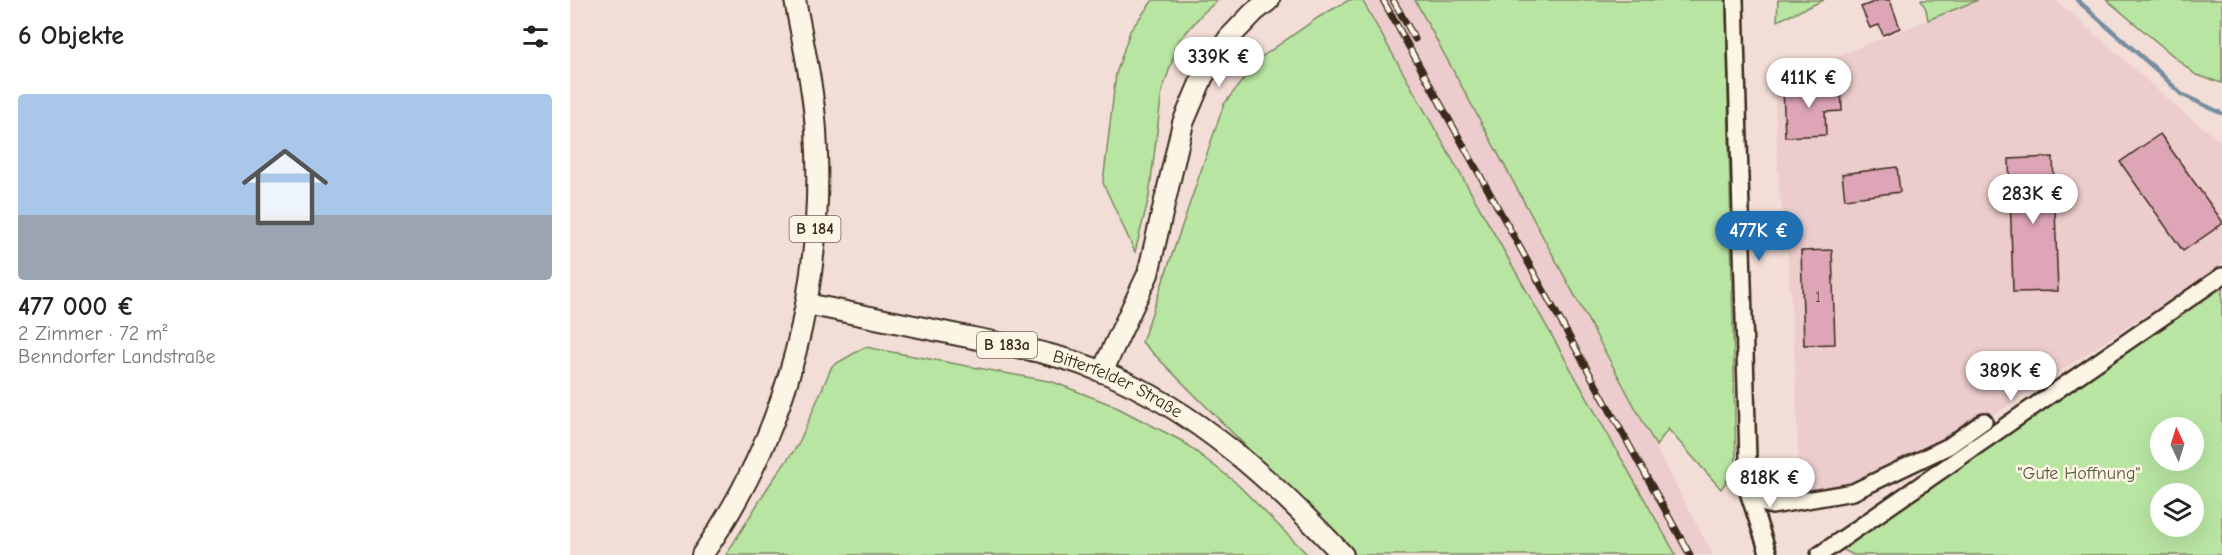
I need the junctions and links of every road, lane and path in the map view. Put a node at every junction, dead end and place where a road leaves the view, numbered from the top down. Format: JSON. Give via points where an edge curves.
{"nodes":[{"id":1,"x":795,"y":0,"type":"edge"},
{"id":2,"x":1269,"y":0,"type":"edge"},
{"id":3,"x":1735,"y":0,"type":"edge"},
{"id":4,"x":2222,"y":276,"type":"edge"},
{"id":5,"x":807,"y":304,"type":"junction"},
{"id":6,"x":1102,"y":372,"type":"junction"},
{"id":7,"x":1984,"y":421,"type":"dead end"},
{"id":8,"x":1749,"y":487,"type":"junction"},
{"id":9,"x":702,"y":555,"type":"edge"},
{"id":10,"x":1343,"y":555,"type":"edge"},
{"id":11,"x":1769,"y":555,"type":"edge"},
{"id":12,"x":1819,"y":555,"type":"edge"}],
"edges":[{"from":1,"to":5,"type":"main road","number":"B 184","via":[[816,128],[815,231]]},
{"from":2,"to":6,"type":"main road","via":[[1229,38],[1203,76],[1183,123],[1148,274]]},
{"from":3,"to":8,"type":"street"},
{"from":4,"to":12,"type":"street"},
{"from":5,"to":6,"type":"main road","name":"Bitterfelder Straße","number":"B 183a","via":[[1007,345]]},
{"from":5,"to":9,"type":"main road","via":[[779,411],[749,477]]},
{"from":6,"to":10,"type":"main road","name":"Bitterfelder Straße","number":"B 183a","via":[[1169,405],[1210,432],[1312,522]]},
{"from":7,"to":8,"type":"street","via":[[1949,446],[1853,492],[1772,506],[1764,505]]},
{"from":8,"to":11,"type":"street","via":[[1752,508]]}]}
